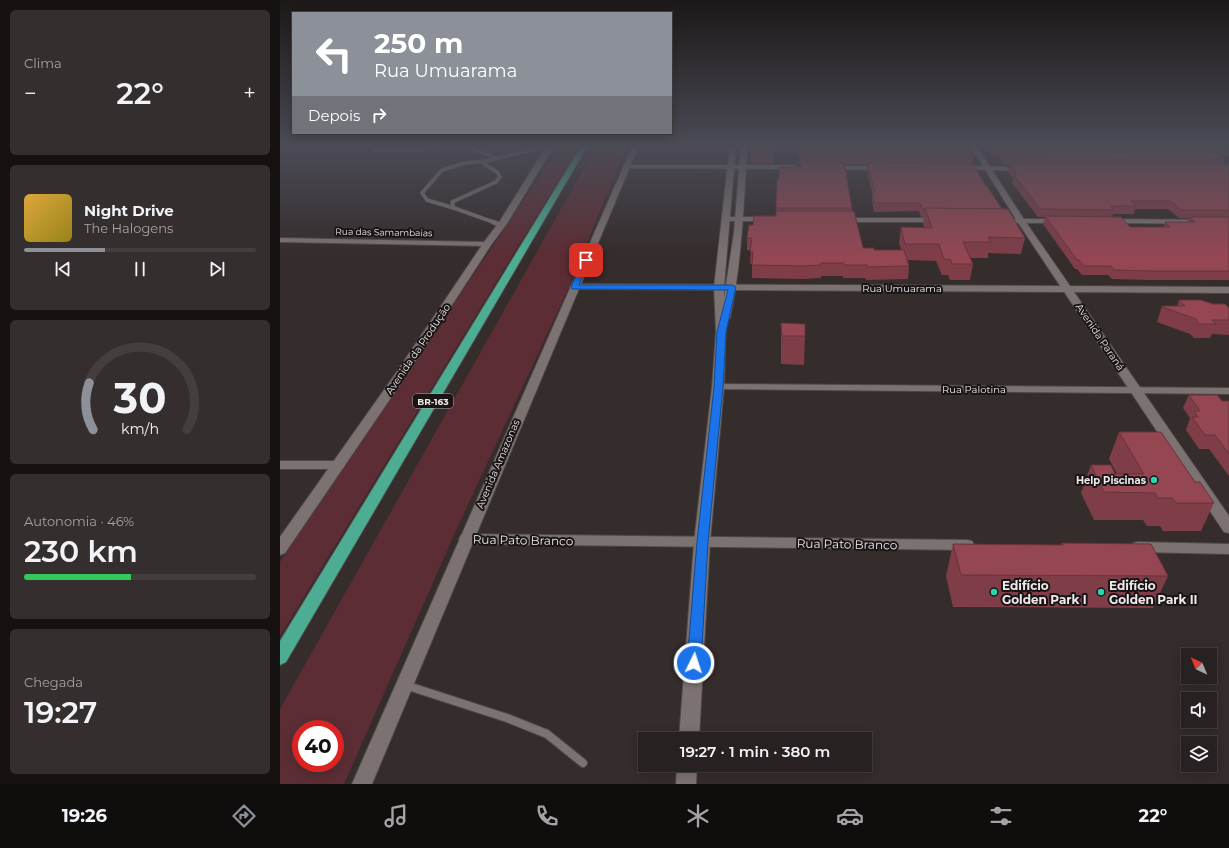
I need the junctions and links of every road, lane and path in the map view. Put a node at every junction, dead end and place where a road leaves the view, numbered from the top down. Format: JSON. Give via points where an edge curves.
{"nodes":[{"id":1,"x":432,"y":182,"type":"edge"},
{"id":2,"x":496,"y":182,"type":"edge"},
{"id":3,"x":528,"y":182,"type":"edge"},
{"id":4,"x":563,"y":182,"type":"edge"},
{"id":5,"x":619,"y":182,"type":"edge"},
{"id":6,"x":730,"y":182,"type":"edge"},
{"id":7,"x":741,"y":182,"type":"edge"},
{"id":8,"x":997,"y":182,"type":"edge"},
{"id":9,"x":454,"y":208,"type":"junction"},
{"id":10,"x":726,"y":219,"type":"junction"},
{"id":11,"x":740,"y":219,"type":"junction"},
{"id":12,"x":779,"y":219,"type":"edge"},
{"id":13,"x":833,"y":220,"type":"edge"},
{"id":14,"x":943,"y":220,"type":"edge"},
{"id":15,"x":990,"y":221,"type":"edge"},
{"id":16,"x":1021,"y":221,"type":"junction"},
{"id":17,"x":1061,"y":221,"type":"edge"},
{"id":18,"x":1101,"y":221,"type":"edge"},
{"id":19,"x":1229,"y":222,"type":"edge"},
{"id":20,"x":501,"y":225,"type":"junction"},
{"id":21,"x":280,"y":240,"type":"edge"},
{"id":22,"x":488,"y":244,"type":"junction"},
{"id":23,"x":574,"y":287,"type":"junction"},
{"id":24,"x":719,"y":287,"type":"junction"},
{"id":25,"x":732,"y":287,"type":"junction"},
{"id":26,"x":1067,"y":289,"type":"junction"},
{"id":27,"x":1229,"y":290,"type":"edge"},
{"id":28,"x":722,"y":332,"type":"junction"},
{"id":29,"x":718,"y":387,"type":"junction"},
{"id":30,"x":1136,"y":390,"type":"junction"},
{"id":31,"x":1229,"y":391,"type":"edge"},
{"id":32,"x":280,"y":465,"type":"edge"},
{"id":33,"x":339,"y":465,"type":"junction"},
{"id":34,"x":1229,"y":528,"type":"edge"},
{"id":35,"x":466,"y":539,"type":"junction"},
{"id":36,"x":702,"y":542,"type":"junction"},
{"id":37,"x":984,"y":545,"type":"edge"},
{"id":38,"x":1126,"y":546,"type":"edge"},
{"id":39,"x":280,"y":549,"type":"edge"},
{"id":40,"x":1229,"y":549,"type":"edge"},
{"id":41,"x":280,"y":657,"type":"edge"},
{"id":42,"x":405,"y":685,"type":"junction"},
{"id":43,"x":689,"y":732,"type":"edge"},
{"id":44,"x":583,"y":763,"type":"dead end"},
{"id":45,"x":687,"y":772,"type":"edge"},
{"id":46,"x":362,"y":784,"type":"edge"},
{"id":47,"x":686,"y":784,"type":"edge"}],
"edges":[{"from":1,"to":9,"type":"lane","via":[[422,193],[426,200]]},
{"from":2,"to":9,"type":"lane","via":[[452,202]]},
{"from":3,"to":20,"type":"street","name":"Avenida da Produção"},
{"from":4,"to":41,"type":"highway","number":"BR-163"},
{"from":5,"to":23,"type":"street","name":"Avenida Amazonas"},
{"from":6,"to":10,"type":"street"},
{"from":7,"to":11,"type":"street"},
{"from":8,"to":16,"type":"street","name":"Avenida Paraná"},
{"from":9,"to":20,"type":"lane"},
{"from":10,"to":11,"type":"street"},
{"from":10,"to":24,"type":"street"},
{"from":11,"to":12,"type":"street"},
{"from":11,"to":25,"type":"street"},
{"from":13,"to":14,"type":"street"},
{"from":15,"to":16,"type":"street"},
{"from":16,"to":17,"type":"street"},
{"from":16,"to":26,"type":"street","name":"Avenida Paraná"},
{"from":18,"to":19,"type":"street"},
{"from":20,"to":22,"type":"street","name":"Avenida da Produção"},
{"from":21,"to":22,"type":"street","name":"Rua das Samambaias"},
{"from":22,"to":33,"type":"street","name":"Avenida da Produção"},
{"from":23,"to":24,"type":"street","name":"Rua Umuarama"},
{"from":23,"to":35,"type":"street","name":"Avenida Amazonas"},
{"from":24,"to":25,"type":"street","name":"Rua Umuarama"},
{"from":24,"to":28,"type":"street"},
{"from":25,"to":26,"type":"street","name":"Rua Umuarama"},
{"from":25,"to":28,"type":"street"},
{"from":26,"to":27,"type":"street","name":"Rua Umuarama"},
{"from":26,"to":30,"type":"street","name":"Avenida Paraná"},
{"from":28,"to":29,"type":"street"},
{"from":29,"to":30,"type":"street","name":"Rua Palotina"},
{"from":29,"to":36,"type":"street"},
{"from":30,"to":31,"type":"street","name":"Rua Palotina"},
{"from":30,"to":34,"type":"street","name":"Avenida Paraná"},
{"from":32,"to":33,"type":"street"},
{"from":33,"to":39,"type":"street","name":"Avenida da Produção"},
{"from":35,"to":36,"type":"street","name":"Rua Pato Branco"},
{"from":35,"to":42,"type":"street","name":"Avenida Amazonas"},
{"from":36,"to":37,"type":"street","name":"Rua Pato Branco"},
{"from":36,"to":43,"type":"street"},
{"from":38,"to":40,"type":"street"},
{"from":42,"to":44,"type":"lane","via":[[507,718],[547,734]]},
{"from":42,"to":46,"type":"street","name":"Avenida Amazonas"},
{"from":45,"to":47,"type":"street"}]}
